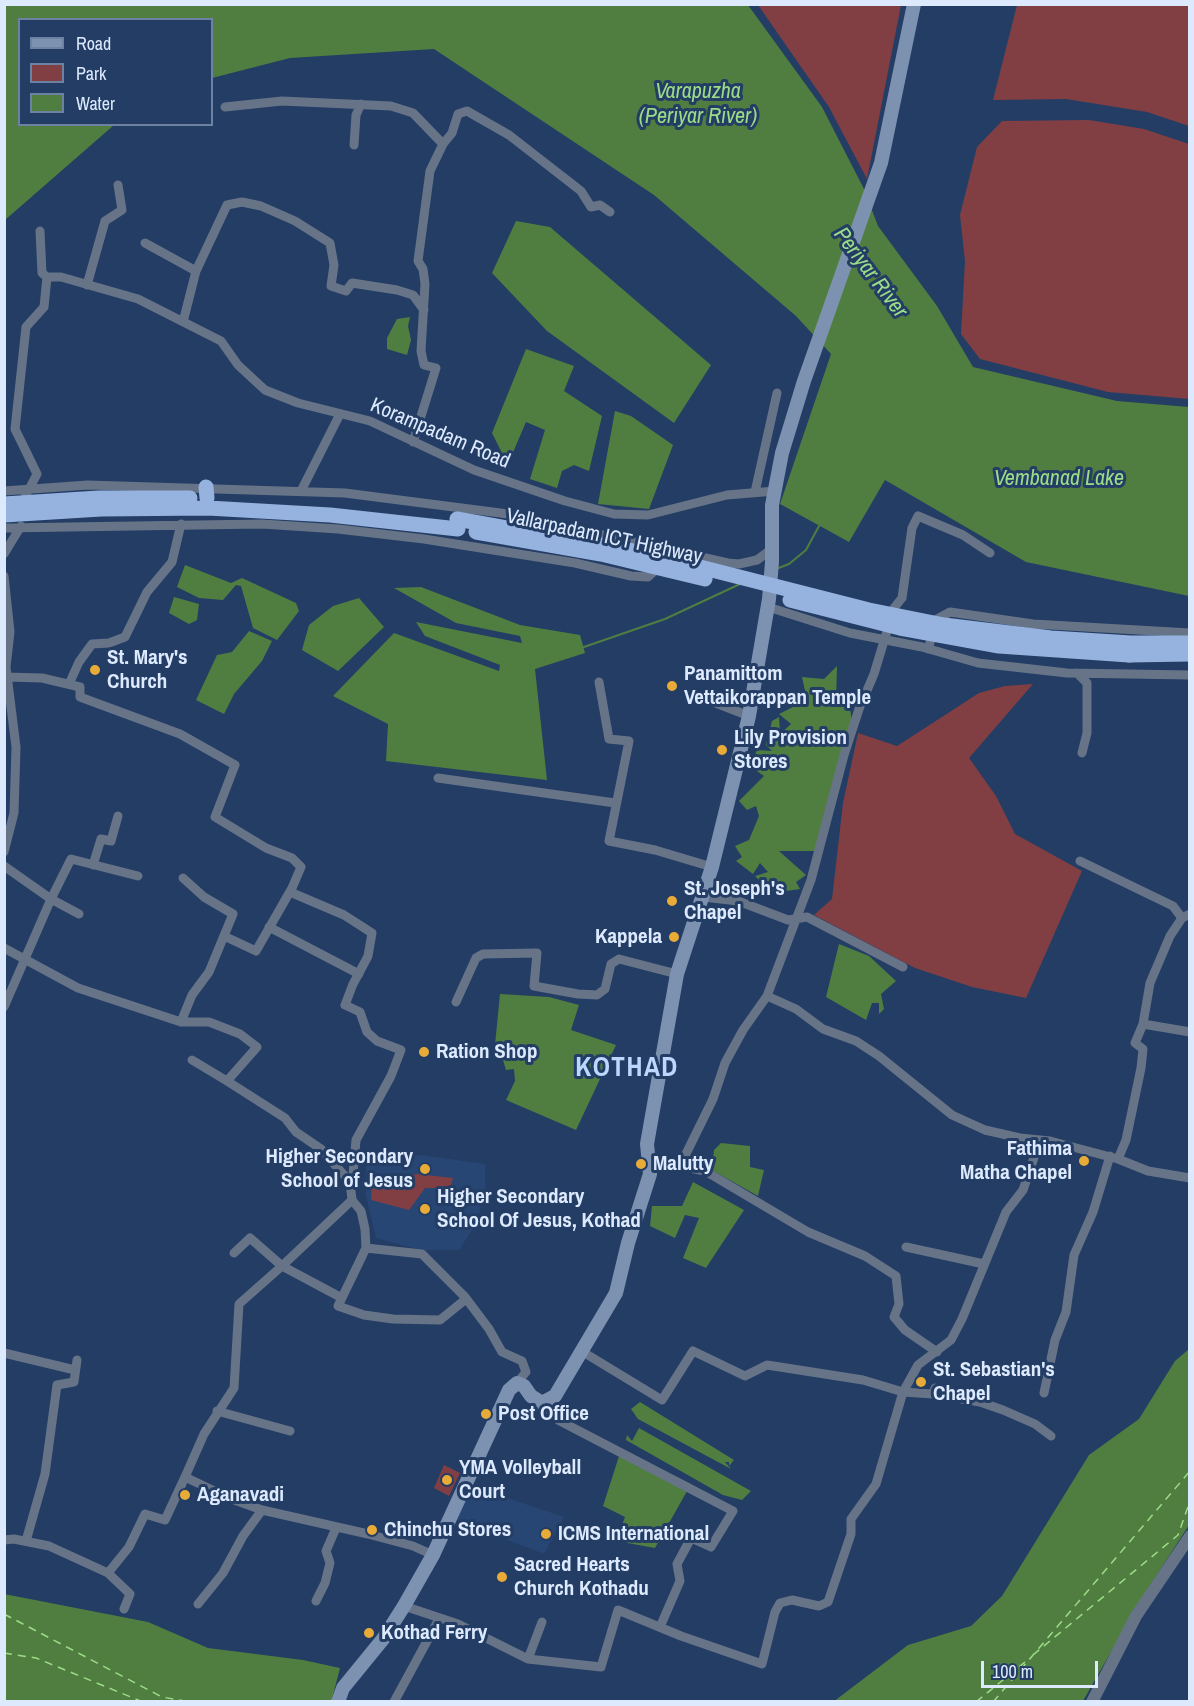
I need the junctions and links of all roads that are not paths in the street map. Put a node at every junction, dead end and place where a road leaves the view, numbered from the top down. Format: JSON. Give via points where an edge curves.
{"nodes":[{"id":1,"x":914,"y":4,"type":"edge"},
{"id":2,"x":361,"y":105,"type":"junction"},
{"id":3,"x":225,"y":106,"type":"dead end"},
{"id":4,"x":443,"y":144,"type":"junction"},
{"id":5,"x":354,"y":145,"type":"dead end"},
{"id":6,"x":118,"y":185,"type":"dead end"},
{"id":7,"x":610,"y":212,"type":"dead end"},
{"id":8,"x":40,"y":231,"type":"dead end"},
{"id":9,"x":145,"y":243,"type":"dead end"},
{"id":10,"x":196,"y":271,"type":"junction"},
{"id":11,"x":47,"y":277,"type":"junction"},
{"id":12,"x":87,"y":285,"type":"junction"},
{"id":13,"x":424,"y":310,"type":"junction"},
{"id":14,"x":183,"y":322,"type":"junction"},
{"id":15,"x":777,"y":393,"type":"dead end"},
{"id":16,"x":340,"y":414,"type":"junction"},
{"id":17,"x":413,"y":442,"type":"junction"},
{"id":18,"x":4,"y":491,"type":"edge"},
{"id":19,"x":302,"y":491,"type":"junction"},
{"id":20,"x":775,"y":491,"type":"junction"},
{"id":21,"x":754,"y":492,"type":"junction"},
{"id":22,"x":207,"y":493,"type":"junction"},
{"id":23,"x":26,"y":495,"type":"junction"},
{"id":24,"x":4,"y":504,"type":"edge"},
{"id":25,"x":4,"y":515,"type":"edge"},
{"id":26,"x":186,"y":519,"type":"junction"},
{"id":27,"x":458,"y":524,"type":"junction"},
{"id":28,"x":20,"y":527,"type":"junction"},
{"id":29,"x":4,"y":528,"type":"edge"},
{"id":30,"x":668,"y":549,"type":"junction"},
{"id":31,"x":990,"y":553,"type":"dead end"},
{"id":32,"x":4,"y":555,"type":"edge"},
{"id":33,"x":772,"y":556,"type":"junction"},
{"id":34,"x":4,"y":576,"type":"edge"},
{"id":35,"x":768,"y":603,"type":"junction"},
{"id":36,"x":1190,"y":633,"type":"edge"},
{"id":37,"x":884,"y":641,"type":"junction"},
{"id":38,"x":1190,"y":643,"type":"edge"},
{"id":39,"x":928,"y":649,"type":"junction"},
{"id":40,"x":1190,"y":654,"type":"edge"},
{"id":41,"x":1077,"y":673,"type":"junction"},
{"id":42,"x":1190,"y":675,"type":"edge"},
{"id":43,"x":8,"y":677,"type":"junction"},
{"id":44,"x":599,"y":682,"type":"dead end"},
{"id":45,"x":69,"y":684,"type":"junction"},
{"id":46,"x":713,"y":702,"type":"dead end"},
{"id":47,"x":749,"y":716,"type":"junction"},
{"id":48,"x":1082,"y":753,"type":"dead end"},
{"id":49,"x":438,"y":778,"type":"dead end"},
{"id":50,"x":615,"y":803,"type":"junction"},
{"id":51,"x":118,"y":816,"type":"dead end"},
{"id":52,"x":4,"y":852,"type":"edge"},
{"id":53,"x":1080,"y":861,"type":"dead end"},
{"id":54,"x":93,"y":865,"type":"junction"},
{"id":55,"x":4,"y":866,"type":"edge"},
{"id":56,"x":712,"y":867,"type":"junction"},
{"id":57,"x":138,"y":876,"type":"dead end"},
{"id":58,"x":183,"y":878,"type":"dead end"},
{"id":59,"x":290,"y":892,"type":"junction"},
{"id":60,"x":703,"y":897,"type":"junction"},
{"id":61,"x":51,"y":899,"type":"junction"},
{"id":62,"x":79,"y":914,"type":"dead end"},
{"id":63,"x":1186,"y":916,"type":"edge"},
{"id":64,"x":796,"y":917,"type":"junction"},
{"id":65,"x":269,"y":927,"type":"junction"},
{"id":66,"x":224,"y":936,"type":"junction"},
{"id":67,"x":4,"y":948,"type":"edge"},
{"id":68,"x":25,"y":962,"type":"junction"},
{"id":69,"x":903,"y":967,"type":"dead end"},
{"id":70,"x":358,"y":974,"type":"junction"},
{"id":71,"x":677,"y":974,"type":"junction"},
{"id":72,"x":767,"y":996,"type":"junction"},
{"id":73,"x":456,"y":1002,"type":"dead end"},
{"id":74,"x":4,"y":1006,"type":"edge"},
{"id":75,"x":181,"y":1022,"type":"junction"},
{"id":76,"x":1143,"y":1024,"type":"junction"},
{"id":77,"x":1190,"y":1032,"type":"edge"},
{"id":78,"x":192,"y":1060,"type":"dead end"},
{"id":79,"x":227,"y":1081,"type":"junction"},
{"id":80,"x":1040,"y":1140,"type":"junction"},
{"id":81,"x":1114,"y":1157,"type":"junction"},
{"id":82,"x":649,"y":1160,"type":"junction"},
{"id":83,"x":680,"y":1166,"type":"junction"},
{"id":84,"x":1190,"y":1178,"type":"edge"},
{"id":85,"x":352,"y":1186,"type":"junction"},
{"id":86,"x":352,"y":1200,"type":"junction"},
{"id":87,"x":906,"y":1246,"type":"dead end"},
{"id":88,"x":366,"y":1248,"type":"junction"},
{"id":89,"x":234,"y":1253,"type":"dead end"},
{"id":90,"x":984,"y":1264,"type":"junction"},
{"id":91,"x":282,"y":1266,"type":"junction"},
{"id":92,"x":342,"y":1298,"type":"junction"},
{"id":93,"x":466,"y":1299,"type":"junction"},
{"id":94,"x":583,"y":1352,"type":"junction"},
{"id":95,"x":937,"y":1352,"type":"junction"},
{"id":96,"x":4,"y":1353,"type":"edge"},
{"id":97,"x":76,"y":1360,"type":"dead end"},
{"id":98,"x":75,"y":1370,"type":"junction"},
{"id":99,"x":517,"y":1383,"type":"junction"},
{"id":100,"x":903,"y":1392,"type":"junction"},
{"id":101,"x":1044,"y":1393,"type":"dead end"},
{"id":102,"x":542,"y":1403,"type":"junction"},
{"id":103,"x":217,"y":1411,"type":"junction"},
{"id":104,"x":290,"y":1431,"type":"dead end"},
{"id":105,"x":1051,"y":1436,"type":"dead end"},
{"id":106,"x":185,"y":1477,"type":"junction"},
{"id":107,"x":261,"y":1510,"type":"junction"},
{"id":108,"x":336,"y":1528,"type":"junction"},
{"id":109,"x":1190,"y":1536,"type":"edge"},
{"id":110,"x":4,"y":1540,"type":"edge"},
{"id":111,"x":26,"y":1541,"type":"junction"},
{"id":112,"x":433,"y":1555,"type":"junction"},
{"id":113,"x":108,"y":1573,"type":"junction"},
{"id":114,"x":316,"y":1601,"type":"dead end"},
{"id":115,"x":198,"y":1604,"type":"dead end"},
{"id":116,"x":404,"y":1606,"type":"junction"},
{"id":117,"x":124,"y":1609,"type":"dead end"},
{"id":118,"x":439,"y":1619,"type":"junction"},
{"id":119,"x":542,"y":1622,"type":"dead end"},
{"id":120,"x":660,"y":1627,"type":"junction"},
{"id":121,"x":528,"y":1659,"type":"junction"},
{"id":122,"x":338,"y":1701,"type":"edge"},
{"id":123,"x":394,"y":1701,"type":"edge"},
{"id":124,"x":1092,"y":1701,"type":"edge"}],
"edges":[{"from":1,"to":20,"type":"main road","via":[[881,163],[804,381]]},
{"from":2,"to":3,"type":"street","via":[[282,101]]},
{"from":2,"to":4,"type":"street","via":[[390,106],[413,113]]},
{"from":2,"to":5,"type":"street"},
{"from":4,"to":7,"type":"street","via":[[452,133],[458,114],[467,111],[509,135],[581,191],[591,207],[600,205]]},
{"from":4,"to":13,"type":"street","via":[[430,171],[418,261],[423,268]]},
{"from":6,"to":12,"type":"street","via":[[122,210],[105,221]]},
{"from":8,"to":11,"type":"street","via":[[42,273]]},
{"from":9,"to":10,"type":"street"},
{"from":10,"to":13,"type":"street","via":[[227,205],[242,202],[295,221],[330,243],[332,286],[346,291],[352,283],[397,290],[413,295]]},
{"from":10,"to":14,"type":"street"},
{"from":11,"to":12,"type":"street","name":"Korampadam Road"},
{"from":11,"to":23,"type":"street","via":[[44,307],[26,327],[15,429],[37,474]]},
{"from":12,"to":14,"type":"street","name":"Korampadam Road","via":[[138,299]]},
{"from":13,"to":17,"type":"street","via":[[421,351],[424,365],[436,368]]},
{"from":14,"to":16,"type":"street","name":"Korampadam Road","via":[[221,341],[238,365],[265,390]]},
{"from":15,"to":21,"type":"street"},
{"from":16,"to":17,"type":"street","name":"Korampadam Road","via":[[370,422]]},
{"from":16,"to":19,"type":"street"},
{"from":17,"to":21,"type":"street","name":"Korampadam Road","via":[[474,470],[614,514],[648,515]]},
{"from":18,"to":23,"type":"street"},
{"from":19,"to":22,"type":"street"},
{"from":19,"to":30,"type":"street","via":[[476,509]]},
{"from":20,"to":21,"type":"street","name":"Korampadam Road"},
{"from":20,"to":33,"type":"main road"},
{"from":22,"to":23,"type":"street","via":[[88,484]]},
{"from":22,"to":24,"type":"highway","name":"Vallarpadam ICT Highway"},
{"from":22,"to":27,"type":"highway","name":"Vallarpadam ICT Highway"},
{"from":25,"to":26,"type":"highway","name":"Vallarpadam ICT Highway","via":[[101,509]]},
{"from":26,"to":27,"type":"highway","name":"Vallarpadam ICT Highway","via":[[330,515]]},
{"from":26,"to":28,"type":"street"},
{"from":26,"to":30,"type":"street","via":[[359,531],[575,562],[631,576],[648,577],[662,565]]},
{"from":26,"to":45,"type":"street","via":[[172,562],[147,592],[125,637],[92,644]]},
{"from":27,"to":38,"type":"highway","name":"Vallarpadam ICT Highway","bridge":true,"via":[[649,554],[944,625],[1051,638]]},
{"from":27,"to":40,"type":"highway","name":"Vallarpadam ICT Highway","bridge":true,"via":[[980,643],[1092,655]]},
{"from":28,"to":29,"type":"street"},
{"from":28,"to":32,"type":"street"},
{"from":30,"to":33,"type":"street","via":[[739,564]]},
{"from":31,"to":37,"type":"street","via":[[963,535],[918,516],[912,528],[902,598],[894,608]]},
{"from":33,"to":35,"type":"main road"},
{"from":34,"to":43,"type":"street","via":[[10,632]]},
{"from":35,"to":37,"type":"street","via":[[808,622]]},
{"from":35,"to":47,"type":"main road"},
{"from":36,"to":39,"type":"street","via":[[1033,624],[950,612],[937,620]]},
{"from":37,"to":39,"type":"street"},
{"from":37,"to":64,"type":"street","via":[[844,755],[812,880]]},
{"from":39,"to":41,"type":"street","via":[[978,663]]},
{"from":41,"to":42,"type":"street"},
{"from":41,"to":48,"type":"street","via":[[1087,683],[1087,733]]},
{"from":43,"to":45,"type":"street"},
{"from":43,"to":52,"type":"street","via":[[16,747],[14,813]]},
{"from":44,"to":50,"type":"street","via":[[609,739],[629,741]]},
{"from":45,"to":59,"type":"street","via":[[80,687],[80,697],[180,734],[234,765],[215,817],[301,867]]},
{"from":46,"to":47,"type":"street"},
{"from":47,"to":56,"type":"main road"},
{"from":49,"to":50,"type":"street"},
{"from":50,"to":56,"type":"street","via":[[609,841]]},
{"from":51,"to":54,"type":"street","via":[[111,841],[101,839]]},
{"from":53,"to":63,"type":"street"},
{"from":54,"to":57,"type":"street"},
{"from":54,"to":61,"type":"street","via":[[70,859]]},
{"from":55,"to":61,"type":"street"},
{"from":56,"to":60,"type":"main road"},
{"from":58,"to":66,"type":"street","via":[[204,897],[233,914]]},
{"from":59,"to":65,"type":"street"},
{"from":59,"to":70,"type":"street","via":[[344,915],[372,933],[368,956]]},
{"from":60,"to":64,"type":"street","via":[[738,901],[788,920]]},
{"from":60,"to":71,"type":"main road"},
{"from":61,"to":62,"type":"street"},
{"from":61,"to":68,"type":"street"},
{"from":63,"to":76,"type":"street","via":[[1170,936],[1150,983]]},
{"from":64,"to":69,"type":"street","via":[[807,917]]},
{"from":64,"to":72,"type":"street"},
{"from":65,"to":66,"type":"street","via":[[256,951]]},
{"from":65,"to":70,"type":"street"},
{"from":66,"to":75,"type":"street"},
{"from":67,"to":68,"type":"street"},
{"from":68,"to":74,"type":"street"},
{"from":68,"to":75,"type":"street","via":[[78,988]]},
{"from":70,"to":85,"type":"street","via":[[345,1005],[360,1012],[367,1032],[376,1041],[401,1050],[356,1140]]},
{"from":71,"to":73,"type":"street","via":[[619,959],[611,964],[605,989],[597,995],[578,994],[534,987],[537,953],[483,954],[476,958]]},
{"from":71,"to":82,"type":"main road","via":[[647,1144]]},
{"from":72,"to":80,"type":"street","via":[[796,1009],[823,1029],[864,1046],[952,1115],[985,1130]]},
{"from":72,"to":83,"type":"street","via":[[725,1063],[713,1100]]},
{"from":75,"to":79,"type":"street","via":[[209,1022],[240,1034],[257,1047]]},
{"from":76,"to":77,"type":"street"},
{"from":76,"to":81,"type":"street","via":[[1135,1043],[1143,1049],[1126,1140]]},
{"from":78,"to":79,"type":"street"},
{"from":79,"to":85,"type":"street","via":[[285,1118],[296,1132],[321,1149]]},
{"from":80,"to":81,"type":"street"},
{"from":80,"to":90,"type":"street","via":[[1023,1190],[1005,1212]]},
{"from":81,"to":84,"type":"street","via":[[1148,1172]]},
{"from":81,"to":101,"type":"street","via":[[1074,1255],[1066,1312],[1055,1340]]},
{"from":82,"to":83,"type":"street"},
{"from":82,"to":94,"type":"main road","via":[[650,1174],[616,1293]]},
{"from":83,"to":95,"type":"street","via":[[705,1171],[808,1233],[865,1256],[896,1276],[899,1304],[894,1317],[905,1330]]},
{"from":85,"to":86,"type":"street"},
{"from":86,"to":88,"type":"street","via":[[361,1211]]},
{"from":86,"to":91,"type":"street"},
{"from":87,"to":90,"type":"street"},
{"from":88,"to":92,"type":"street"},
{"from":88,"to":93,"type":"street","via":[[422,1254]]},
{"from":89,"to":91,"type":"street","via":[[250,1238]]},
{"from":90,"to":95,"type":"street","via":[[951,1340]]},
{"from":91,"to":92,"type":"street"},
{"from":91,"to":103,"type":"street","via":[[239,1304],[234,1388]]},
{"from":92,"to":93,"type":"street","via":[[338,1306],[364,1315],[440,1320]]},
{"from":93,"to":99,"type":"street","via":[[502,1352],[522,1360],[526,1372]]},
{"from":94,"to":100,"type":"street","via":[[662,1400],[693,1352],[745,1376],[767,1365],[863,1380]]},
{"from":94,"to":102,"type":"main road","via":[[555,1396]]},
{"from":95,"to":100,"type":"street","via":[[918,1365]]},
{"from":96,"to":98,"type":"street"},
{"from":97,"to":98,"type":"street"},
{"from":98,"to":111,"type":"street","via":[[74,1382],[57,1385],[45,1474]]},
{"from":99,"to":102,"type":"main road"},
{"from":99,"to":112,"type":"main road","via":[[509,1390]]},
{"from":100,"to":105,"type":"street","via":[[933,1394],[936,1388],[1003,1410]]},
{"from":100,"to":120,"type":"street","via":[[876,1484],[851,1519],[850,1534],[828,1602],[819,1606],[792,1600],[780,1603],[762,1664]]},
{"from":102,"to":120,"type":"street","via":[[558,1420],[733,1511],[711,1547],[691,1538],[677,1564],[680,1581]]},
{"from":103,"to":104,"type":"street"},
{"from":103,"to":106,"type":"street"},
{"from":106,"to":107,"type":"street"},
{"from":106,"to":113,"type":"street","via":[[165,1520],[145,1514],[129,1547]]},
{"from":107,"to":108,"type":"street"},
{"from":107,"to":115,"type":"street","via":[[223,1573]]},
{"from":108,"to":112,"type":"street","via":[[413,1546]]},
{"from":108,"to":114,"type":"street","via":[[326,1551],[330,1563],[325,1583]]},
{"from":109,"to":124,"type":"street","via":[[1136,1616]]},
{"from":110,"to":111,"type":"street"},
{"from":111,"to":113,"type":"street","via":[[49,1546]]},
{"from":112,"to":116,"type":"main road"},
{"from":113,"to":117,"type":"street","via":[[130,1594]]},
{"from":116,"to":118,"type":"street"},
{"from":116,"to":122,"type":"main road","via":[[343,1688]]},
{"from":118,"to":121,"type":"street","via":[[458,1624]]},
{"from":118,"to":123,"type":"street"},
{"from":119,"to":121,"type":"street"},
{"from":120,"to":121,"type":"street","via":[[618,1610],[601,1667]]}]}
